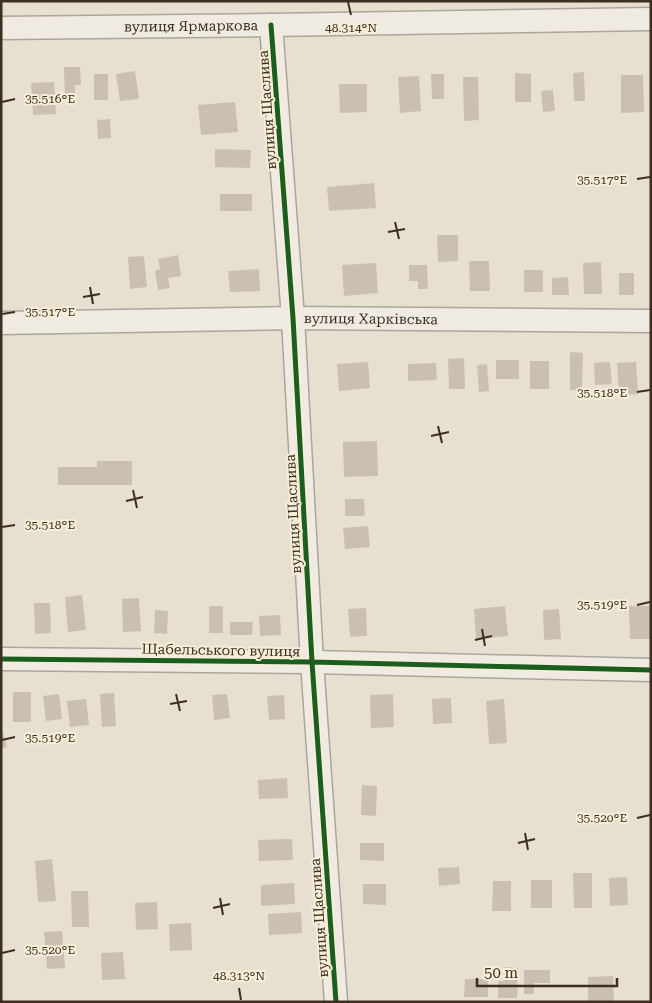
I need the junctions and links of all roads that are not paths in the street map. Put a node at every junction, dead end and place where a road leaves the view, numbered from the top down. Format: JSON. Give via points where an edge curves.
{"nodes":[{"id":1,"x":651,"y":19,"type":"edge"},
{"id":2,"x":272,"y":25,"type":"junction"},
{"id":3,"x":1,"y":28,"type":"edge"},
{"id":4,"x":293,"y":318,"type":"junction"},
{"id":5,"x":651,"y":321,"type":"edge"},
{"id":6,"x":1,"y":324,"type":"edge"},
{"id":7,"x":1,"y":659,"type":"edge"},
{"id":8,"x":312,"y":662,"type":"junction"},
{"id":9,"x":651,"y":670,"type":"edge"},
{"id":10,"x":336,"y":1002,"type":"edge"}],
"edges":[{"from":1,"to":2,"type":"street","name":"вулиця Ярмаркова"},
{"from":2,"to":3,"type":"street","name":"вулиця Ярмаркова"},
{"from":2,"to":4,"type":"street","name":"вулиця Щаслива"},
{"from":4,"to":5,"type":"street","name":"вулиця Харківська"},
{"from":4,"to":6,"type":"street","name":"вулиця Харківська"},
{"from":4,"to":8,"type":"street","name":"вулиця Щаслива"},
{"from":7,"to":8,"type":"street","name":"Щабельського вулиця"},
{"from":8,"to":9,"type":"street","name":"Щабельського вулиця"},
{"from":8,"to":10,"type":"street","name":"вулиця Щаслива"}]}
